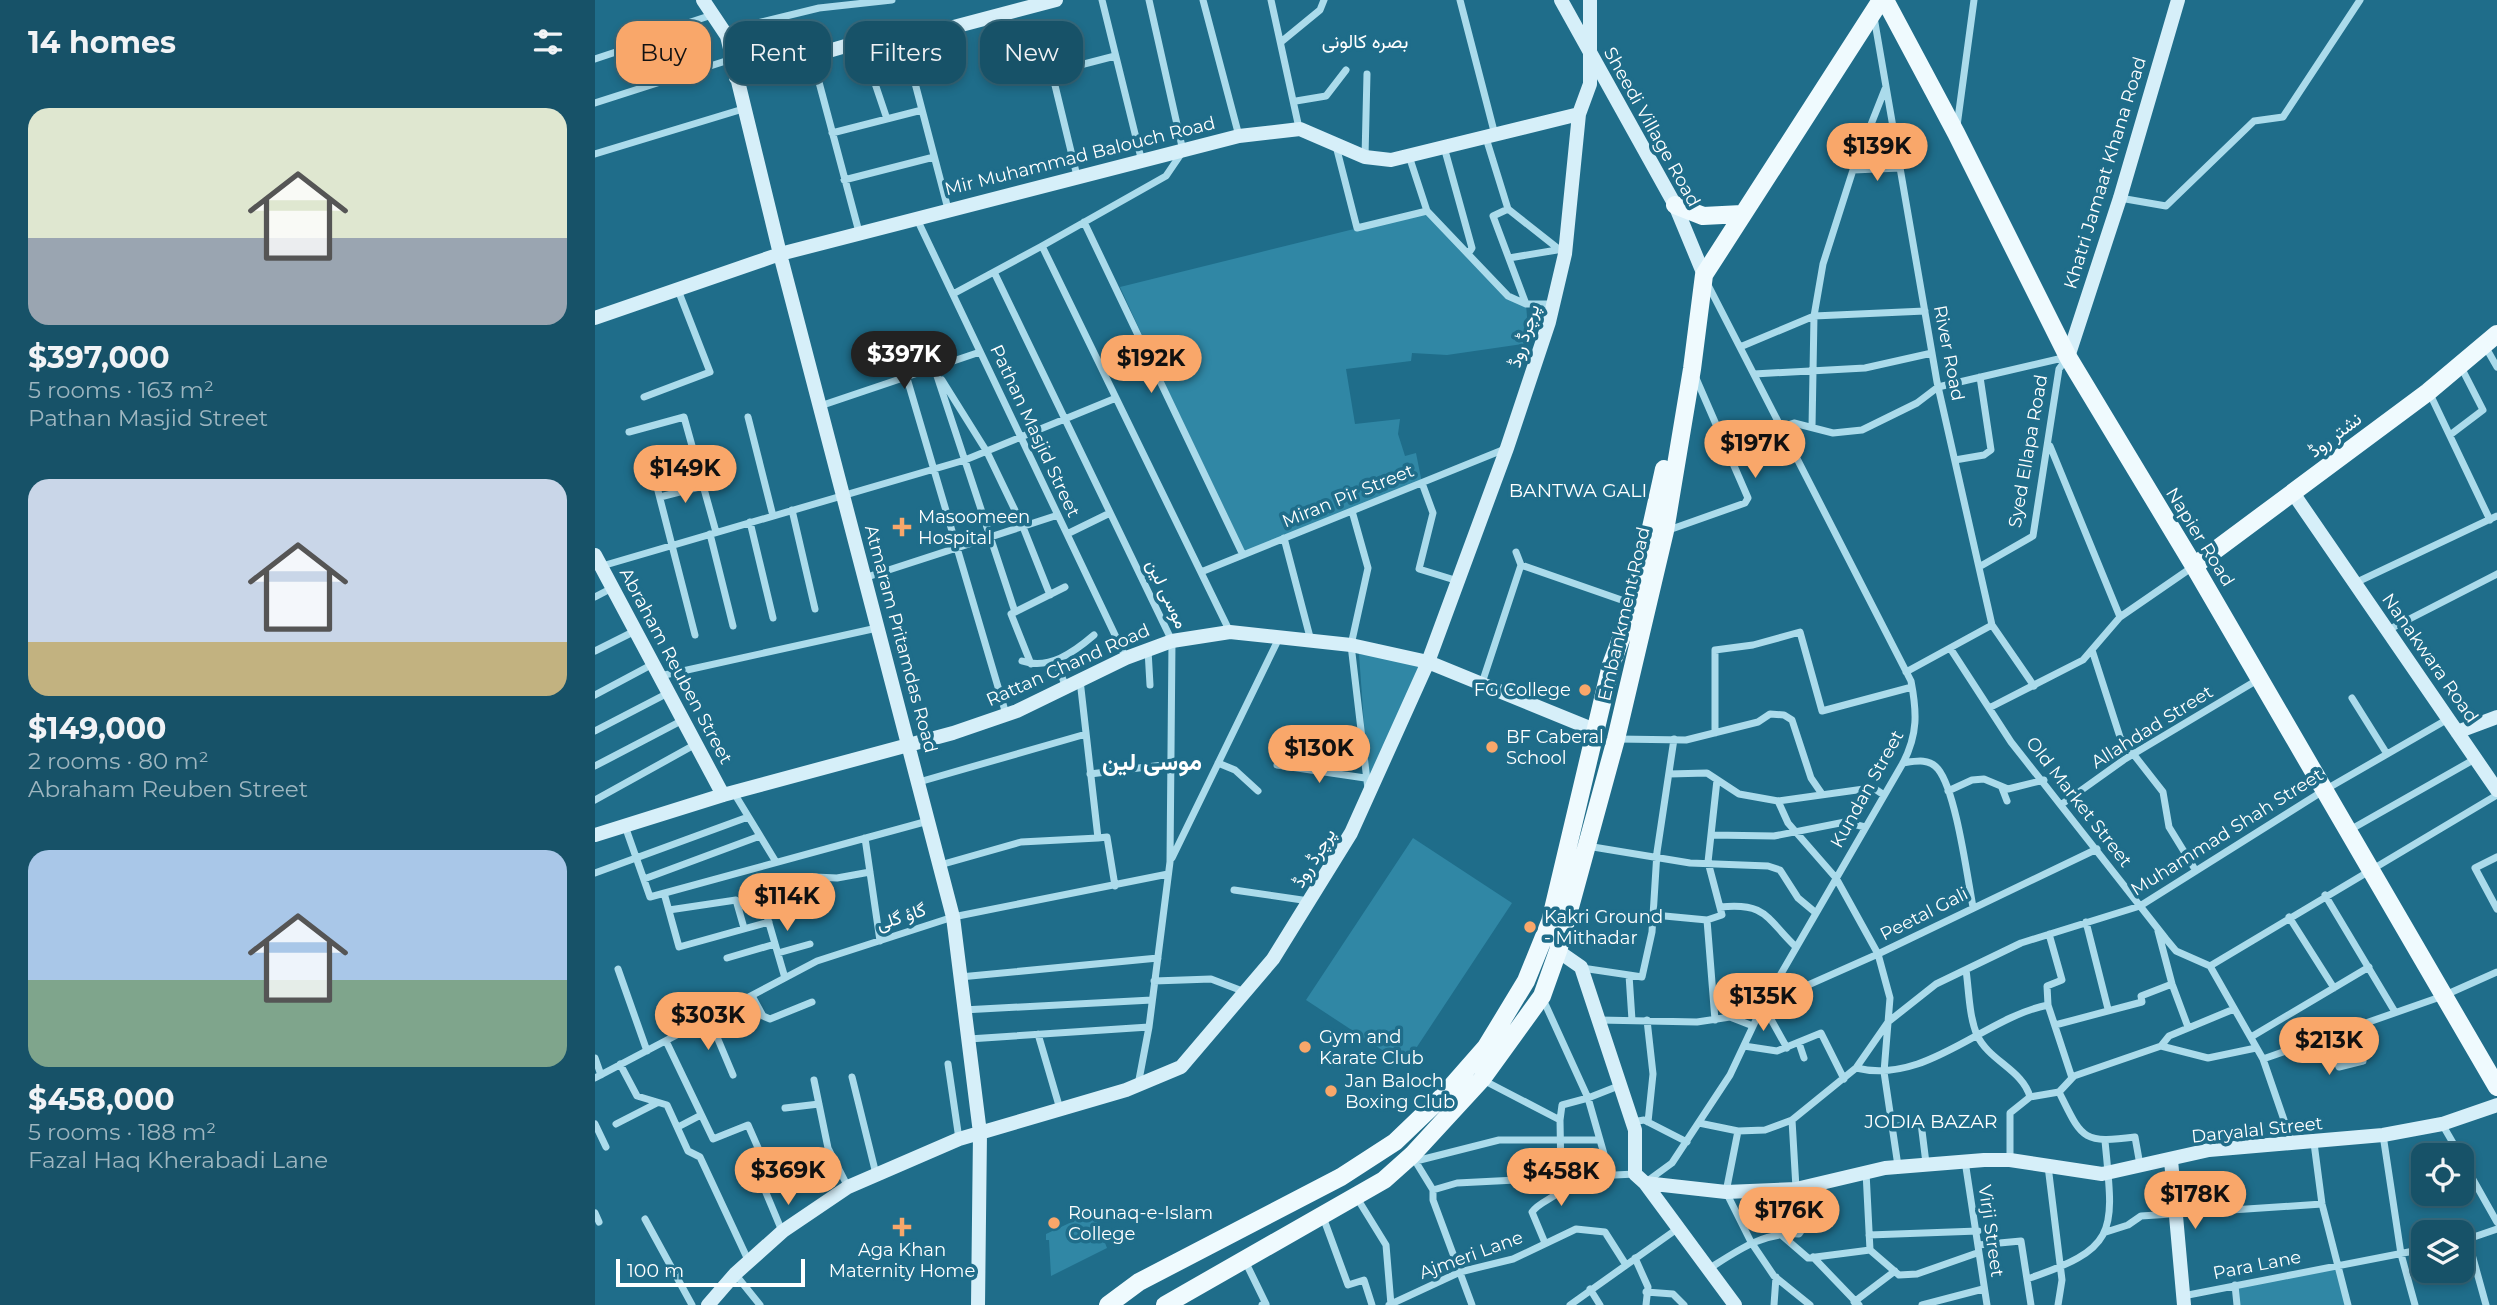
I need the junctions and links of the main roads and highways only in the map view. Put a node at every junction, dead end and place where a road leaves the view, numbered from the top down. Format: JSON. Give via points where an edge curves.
{"nodes":[{"id":1,"x":1880,"y":4,"type":"edge"},
{"id":2,"x":1675,"y":205,"type":"road end"},
{"id":3,"x":1742,"y":214,"type":"junction"},
{"id":4,"x":1703,"y":271,"type":"junction"},
{"id":5,"x":2491,"y":340,"type":"edge"},
{"id":6,"x":2194,"y":566,"type":"junction"},
{"id":7,"x":2497,"y":1087,"type":"edge"},
{"id":8,"x":1184,"y":1300,"type":"edge"},
{"id":9,"x":1108,"y":1305,"type":"edge"},
{"id":10,"x":1165,"y":1305,"type":"edge"}],
"edges":[{"from":1,"to":3,"type":"main road","name":"Embankment Road"},
{"from":1,"to":6,"type":"main road","name":"Napier Road","via":[[1957,134],[2068,357]]},
{"from":2,"to":3,"type":"main road","via":[[1703,216]]},
{"from":3,"to":4,"type":"main road","name":"Embankment Road"},
{"from":4,"to":8,"type":"main road","name":"Embankment Road","via":[[1665,531],[1616,738],[1542,996],[1482,1079],[1414,1158]]},
{"from":4,"to":9,"type":"main road","name":"Embankment Road","via":[[1634,604],[1611,665],[1550,922],[1526,981],[1486,1047],[1395,1142],[1341,1177],[1139,1282]]},
{"from":5,"to":6,"type":"main road","name":"نشتر روڈ"},
{"from":6,"to":7,"type":"main road","name":"Napier Road"},
{"from":8,"to":10,"type":"main road","name":"Embankment Road"}]}
